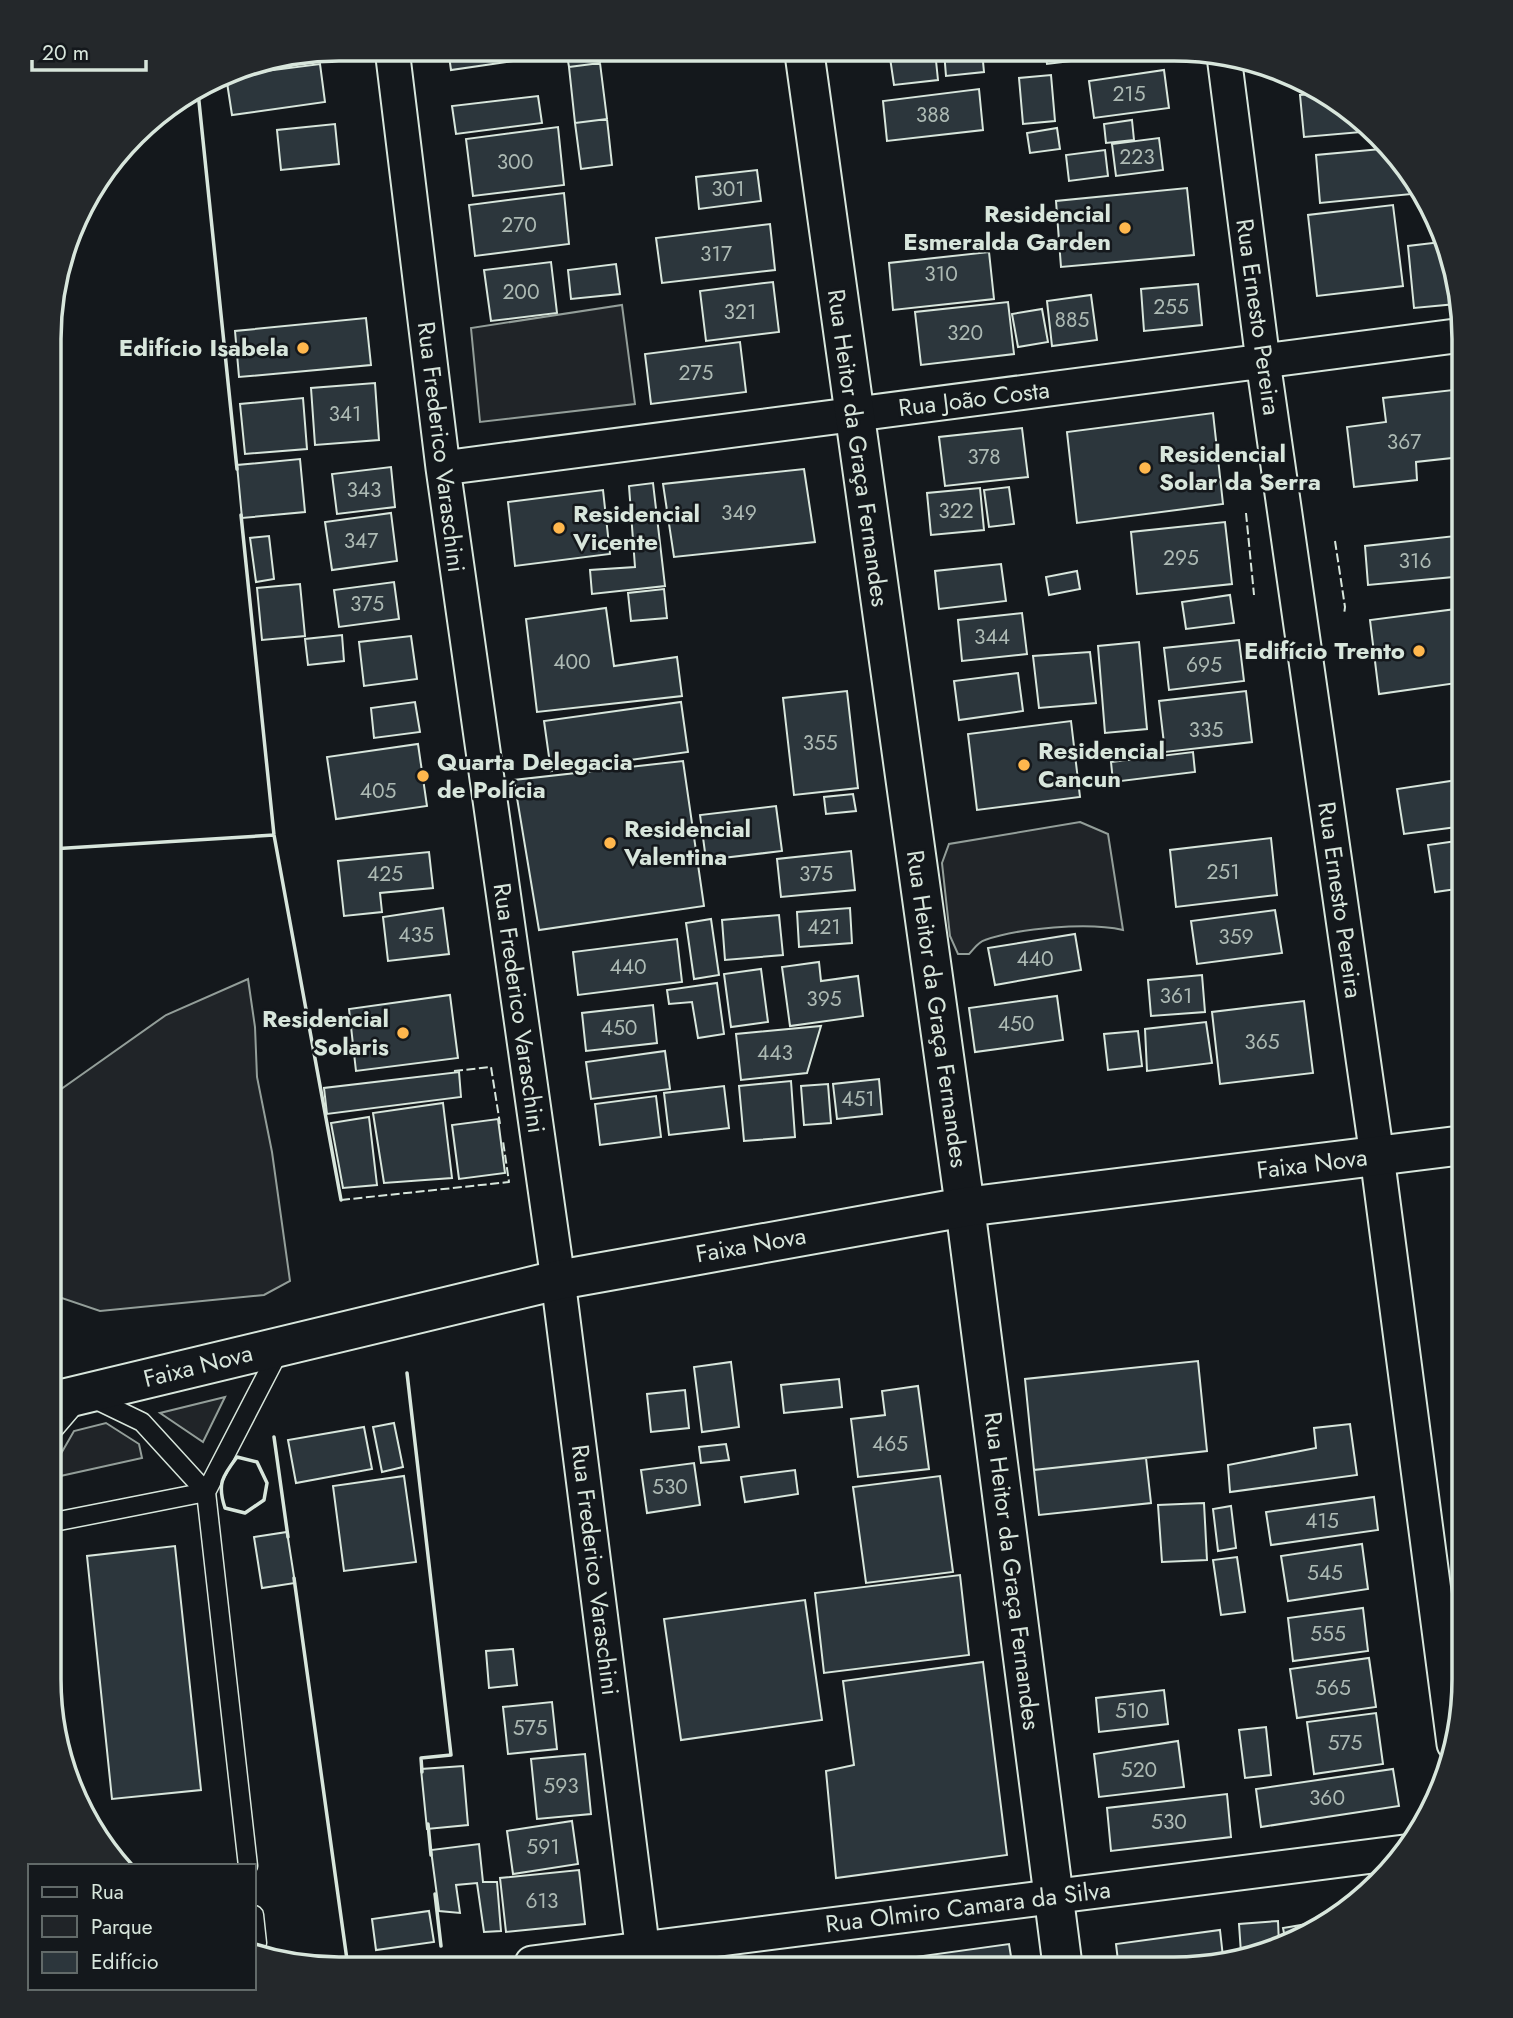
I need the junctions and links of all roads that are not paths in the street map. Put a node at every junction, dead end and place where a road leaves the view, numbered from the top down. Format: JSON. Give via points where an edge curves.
{"nodes":[{"id":1,"x":393,"y":61,"type":"edge"},
{"id":2,"x":805,"y":61,"type":"edge"},
{"id":3,"x":1225,"y":67,"type":"edge"},
{"id":4,"x":1452,"y":336,"type":"edge"},
{"id":5,"x":1264,"y":361,"type":"junction"},
{"id":6,"x":853,"y":414,"type":"junction"},
{"id":7,"x":443,"y":468,"type":"junction"},
{"id":8,"x":1452,"y":1147,"type":"edge"},
{"id":9,"x":1377,"y":1156,"type":"junction"},
{"id":10,"x":965,"y":1207,"type":"junction"},
{"id":11,"x":558,"y":1280,"type":"junction"},
{"id":12,"x":282,"y":1346,"type":"junction"},
{"id":13,"x":67,"y":1398,"type":"edge"},
{"id":14,"x":206,"y":1492,"type":"junction"},
{"id":15,"x":61,"y":1521,"type":"edge"},
{"id":16,"x":1450,"y":1710,"type":"edge"},
{"id":17,"x":1389,"y":1854,"type":"edge"},
{"id":18,"x":248,"y":1864,"type":"edge"},
{"id":19,"x":1054,"y":1896,"type":"junction"},
{"id":20,"x":644,"y":1957,"type":"edge"},
{"id":21,"x":651,"y":1957,"type":"edge"},
{"id":22,"x":1062,"y":1957,"type":"edge"}],
"edges":[{"from":1,"to":7,"type":"street","name":"Rua Frederico Varaschini"},
{"from":2,"to":6,"type":"main road","name":"Rua Heitor da Graça Fernandes"},
{"from":3,"to":5,"type":"street","name":"Rua Ernesto Pereira"},
{"from":4,"to":5,"type":"street","name":"Rua João Costa"},
{"from":5,"to":6,"type":"street","name":"Rua João Costa"},
{"from":5,"to":9,"type":"street","name":"Rua Ernesto Pereira"},
{"from":6,"to":7,"type":"street","name":"Rua João Costa"},
{"from":6,"to":10,"type":"main road","name":"Rua Heitor da Graça Fernandes"},
{"from":7,"to":11,"type":"street","name":"Rua Frederico Varaschini"},
{"from":8,"to":9,"type":"main road","name":"Faixa Nova"},
{"from":9,"to":10,"type":"main road","name":"Faixa Nova"},
{"from":9,"to":16,"type":"street","name":"Rua Ernesto Pereira"},
{"from":10,"to":11,"type":"main road","name":"Faixa Nova"},
{"from":10,"to":19,"type":"main road","name":"Rua Heitor da Graça Fernandes"},
{"from":11,"to":12,"type":"main road","name":"Faixa Nova"},
{"from":11,"to":20,"type":"street","name":"Rua Frederico Varaschini"},
{"from":12,"to":13,"type":"main road","name":"Faixa Nova"},
{"from":12,"to":14,"type":"lane"},
{"from":13,"to":14,"type":"lane","via":[[142,1422]]},
{"from":14,"to":15,"type":"lane"},
{"from":14,"to":18,"type":"lane"},
{"from":17,"to":19,"type":"street","name":"Rua Olmiro Camara da Silva"},
{"from":19,"to":21,"type":"street","name":"Rua Olmiro Camara da Silva"},
{"from":19,"to":22,"type":"main road","name":"Rua Heitor da Graça Fernandes"}]}
